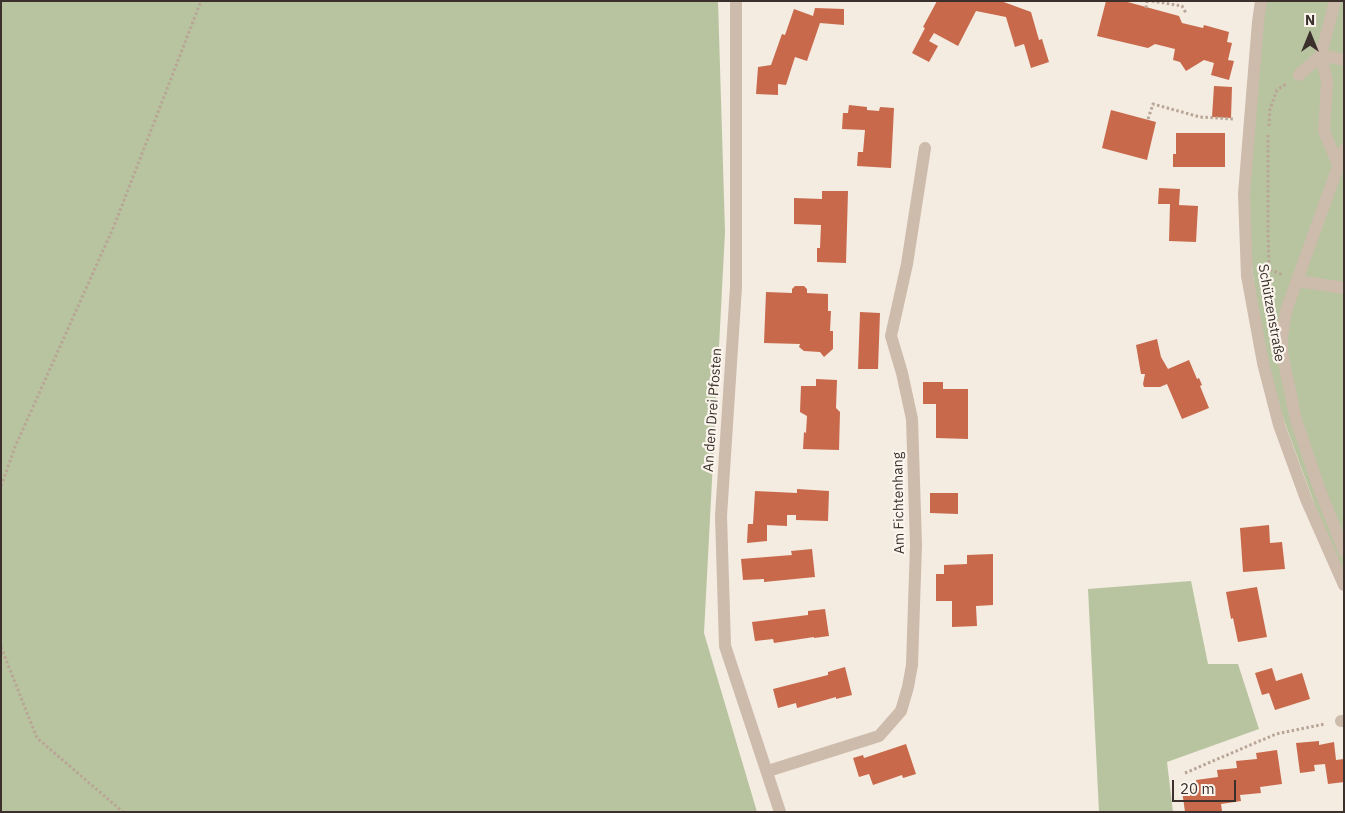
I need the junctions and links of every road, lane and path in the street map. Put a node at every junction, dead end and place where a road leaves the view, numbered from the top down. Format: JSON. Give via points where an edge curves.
{"nodes":[{"id":1,"x":202,"y":1,"type":"edge"},
{"id":2,"x":736,"y":1,"type":"edge"},
{"id":3,"x":1147,"y":1,"type":"edge"},
{"id":4,"x":1152,"y":1,"type":"edge"},
{"id":5,"x":1261,"y":1,"type":"edge"},
{"id":6,"x":1335,"y":1,"type":"edge"},
{"id":7,"x":1146,"y":8,"type":"dead end"},
{"id":8,"x":1186,"y":13,"type":"dead end"},
{"id":9,"x":1321,"y":55,"type":"junction"},
{"id":10,"x":1344,"y":60,"type":"edge"},
{"id":11,"x":1299,"y":75,"type":"joint"},
{"id":12,"x":1148,"y":119,"type":"dead end"},
{"id":13,"x":1250,"y":120,"type":"junction"},
{"id":14,"x":925,"y":148,"type":"dead end"},
{"id":15,"x":1344,"y":150,"type":"edge"},
{"id":16,"x":1338,"y":165,"type":"junction"},
{"id":17,"x":1297,"y":281,"type":"junction"},
{"id":18,"x":1344,"y":288,"type":"edge"},
{"id":19,"x":1,"y":486,"type":"edge"},
{"id":20,"x":1344,"y":551,"type":"edge"},
{"id":21,"x":1344,"y":585,"type":"edge"},
{"id":22,"x":1,"y":647,"type":"edge"},
{"id":23,"x":1342,"y":721,"type":"edge"},
{"id":24,"x":768,"y":771,"type":"junction"},
{"id":25,"x":1185,"y":773,"type":"dead end"},
{"id":26,"x":123,"y":812,"type":"edge"},
{"id":27,"x":780,"y":812,"type":"edge"}],
"edges":[{"from":1,"to":19,"type":"path","via":[[114,226],[15,447]]},
{"from":2,"to":24,"type":"street","name":"An den Drei Pfosten","via":[[736,287],[721,516],[725,646]]},
{"from":3,"to":7,"type":"path"},
{"from":4,"to":8,"type":"path","via":[[1182,6]]},
{"from":5,"to":13,"type":"street","name":"Schützenstraße"},
{"from":6,"to":9,"type":"street"},
{"from":9,"to":10,"type":"street"},
{"from":9,"to":11,"type":"street"},
{"from":9,"to":16,"type":"street","via":[[1327,81],[1324,131]]},
{"from":11,"to":17,"type":"path","via":[[1277,90],[1270,109],[1268,135],[1269,269]]},
{"from":12,"to":13,"type":"path","via":[[1153,104],[1200,116]]},
{"from":13,"to":21,"type":"street","name":"Schützenstraße","via":[[1244,194],[1247,276],[1263,363],[1279,425],[1306,499]]},
{"from":14,"to":24,"type":"street","name":"Am Fichtenhang","via":[[907,264],[891,336],[912,419],[916,545],[912,665],[902,711],[879,736]]},
{"from":15,"to":16,"type":"street"},
{"from":16,"to":17,"type":"street"},
{"from":17,"to":18,"type":"street"},
{"from":17,"to":20,"type":"street","via":[[1286,311],[1282,352],[1296,420]]},
{"from":22,"to":26,"type":"path","via":[[37,738]]},
{"from":23,"to":25,"type":"path","via":[[1276,734]]},
{"from":24,"to":27,"type":"street","name":"An den Drei Pfosten"}]}
